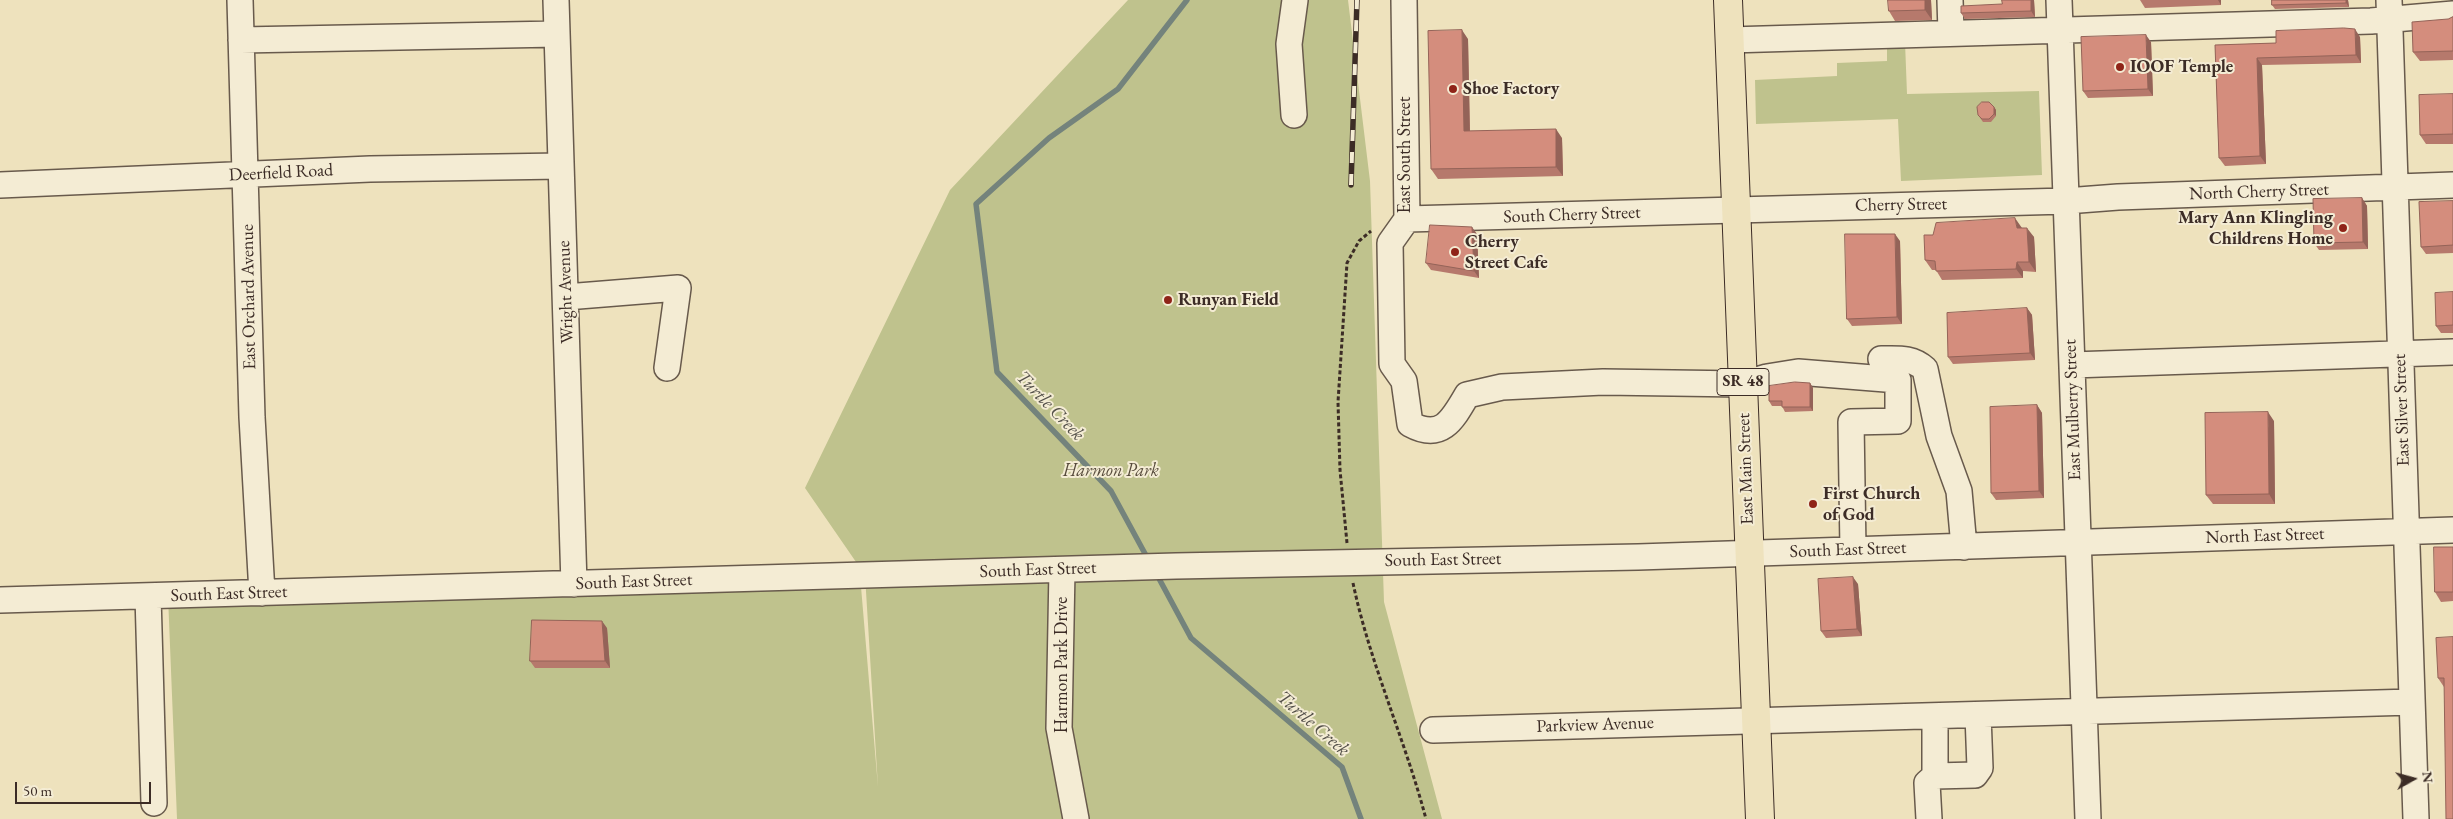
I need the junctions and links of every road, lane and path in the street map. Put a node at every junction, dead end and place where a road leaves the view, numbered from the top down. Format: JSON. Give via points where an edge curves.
{"nodes":[{"id":1,"x":240,"y":0,"type":"edge"},
{"id":2,"x":556,"y":0,"type":"edge"},
{"id":3,"x":1295,"y":0,"type":"edge"},
{"id":4,"x":1404,"y":0,"type":"edge"},
{"id":5,"x":1728,"y":0,"type":"edge"},
{"id":6,"x":1950,"y":0,"type":"edge"},
{"id":7,"x":2059,"y":0,"type":"edge"},
{"id":8,"x":2389,"y":10,"type":"edge"},
{"id":9,"x":2453,"y":14,"type":"edge"},
{"id":10,"x":2060,"y":28,"type":"junction"},
{"id":11,"x":1951,"y":32,"type":"junction"},
{"id":12,"x":557,"y":34,"type":"junction"},
{"id":13,"x":241,"y":40,"type":"junction"},
{"id":14,"x":1730,"y":40,"type":"junction"},
{"id":15,"x":1294,"y":115,"type":"dead end"},
{"id":16,"x":561,"y":166,"type":"junction"},
{"id":17,"x":246,"y":174,"type":"junction"},
{"id":18,"x":0,"y":185,"type":"edge"},
{"id":19,"x":2453,"y":185,"type":"edge"},
{"id":20,"x":2395,"y":187,"type":"junction"},
{"id":21,"x":2066,"y":201,"type":"junction"},
{"id":22,"x":1737,"y":209,"type":"junction"},
{"id":23,"x":1407,"y":219,"type":"junction"},
{"id":24,"x":566,"y":296,"type":"junction"},
{"id":25,"x":2453,"y":352,"type":"edge"},
{"id":26,"x":2400,"y":353,"type":"junction"},
{"id":27,"x":1881,"y":359,"type":"dead end"},
{"id":28,"x":2072,"y":365,"type":"junction"},
{"id":29,"x":668,"y":368,"type":"dead end"},
{"id":30,"x":1743,"y":384,"type":"junction"},
{"id":31,"x":2453,"y":530,"type":"edge"},
{"id":32,"x":2406,"y":531,"type":"junction"},
{"id":33,"x":2077,"y":541,"type":"junction"},
{"id":34,"x":1964,"y":546,"type":"junction"},
{"id":35,"x":1853,"y":550,"type":"junction"},
{"id":36,"x":1750,"y":554,"type":"junction"},
{"id":37,"x":1062,"y":570,"type":"junction"},
{"id":38,"x":574,"y":584,"type":"junction"},
{"id":39,"x":262,"y":593,"type":"junction"},
{"id":40,"x":148,"y":596,"type":"junction"},
{"id":41,"x":0,"y":600,"type":"edge"},
{"id":42,"x":2412,"y":702,"type":"junction"},
{"id":43,"x":2084,"y":712,"type":"junction"},
{"id":44,"x":1978,"y":715,"type":"junction"},
{"id":45,"x":1935,"y":716,"type":"junction"},
{"id":46,"x":1757,"y":720,"type":"junction"},
{"id":47,"x":1433,"y":730,"type":"dead end"},
{"id":48,"x":1935,"y":776,"type":"junction"},
{"id":49,"x":154,"y":803,"type":"dead end"},
{"id":50,"x":1076,"y":819,"type":"edge"},
{"id":51,"x":1760,"y":819,"type":"edge"},
{"id":52,"x":1929,"y":819,"type":"edge"},
{"id":53,"x":2088,"y":819,"type":"edge"},
{"id":54,"x":2416,"y":819,"type":"edge"}],
"edges":[{"from":1,"to":13,"type":"street","name":"East Orchard Avenue"},
{"from":2,"to":12,"type":"street","name":"Wright Avenue"},
{"from":3,"to":15,"type":"street","via":[[1289,44]]},
{"from":4,"to":23,"type":"street","name":"East South Street"},
{"from":5,"to":14,"type":"main road","name":"East Main Street","number":"SR 48"},
{"from":6,"to":11,"type":"street"},
{"from":7,"to":10,"type":"street","name":"East Mulberry Street"},
{"from":8,"to":9,"type":"street"},
{"from":8,"to":10,"type":"street"},
{"from":8,"to":20,"type":"street","name":"East Silver Street"},
{"from":10,"to":11,"type":"street"},
{"from":10,"to":21,"type":"street","name":"East Mulberry Street"},
{"from":11,"to":14,"type":"street"},
{"from":12,"to":13,"type":"street"},
{"from":12,"to":16,"type":"street","name":"Wright Avenue"},
{"from":13,"to":17,"type":"street","name":"East Orchard Avenue"},
{"from":14,"to":22,"type":"main road","name":"East Main Street","number":"SR 48"},
{"from":16,"to":17,"type":"street","name":"Deerfield Road"},
{"from":16,"to":24,"type":"street","name":"Wright Avenue"},
{"from":17,"to":18,"type":"street","name":"Deerfield Road"},
{"from":17,"to":39,"type":"street","name":"East Orchard Avenue","via":[[252,417]]},
{"from":19,"to":20,"type":"street","name":"North Cherry Street"},
{"from":20,"to":21,"type":"street","name":"North Cherry Street"},
{"from":20,"to":26,"type":"street","name":"East Silver Street"},
{"from":21,"to":22,"type":"street","name":"Cherry Street"},
{"from":21,"to":28,"type":"street","name":"East Mulberry Street"},
{"from":22,"to":23,"type":"street","name":"South Cherry Street"},
{"from":22,"to":30,"type":"main road","name":"East Main Street","number":"SR 48"},
{"from":23,"to":30,"type":"street","name":"East South Street","via":[[1390,243],[1392,364],[1404,381],[1410,424],[1423,431],[1442,429],[1454,417],[1467,395],[1502,387],[1602,382]]},
{"from":24,"to":29,"type":"street","via":[[678,288]]},
{"from":24,"to":38,"type":"street","name":"Wright Avenue"},
{"from":25,"to":26,"type":"street"},
{"from":26,"to":28,"type":"street"},
{"from":26,"to":32,"type":"street","name":"East Silver Street"},
{"from":27,"to":34,"type":"street","via":[[1908,359],[1925,369],[1939,436],[1959,491]]},
{"from":28,"to":33,"type":"street","name":"East Mulberry Street"},
{"from":30,"to":35,"type":"street","via":[[1798,372],[1898,380],[1898,421],[1851,422]]},
{"from":30,"to":36,"type":"main road","name":"East Main Street","number":"SR 48"},
{"from":31,"to":32,"type":"street","name":"North East Street"},
{"from":32,"to":33,"type":"street","name":"North East Street"},
{"from":32,"to":42,"type":"street","name":"East Silver Street"},
{"from":33,"to":34,"type":"street","name":"South East Street"},
{"from":33,"to":43,"type":"street","name":"East Mulberry Street"},
{"from":34,"to":35,"type":"street","name":"South East Street"},
{"from":35,"to":36,"type":"street","name":"South East Street"},
{"from":36,"to":37,"type":"street","name":"South East Street"},
{"from":36,"to":46,"type":"main road","name":"East Main Street","number":"SR 48"},
{"from":37,"to":38,"type":"street","name":"South East Street"},
{"from":37,"to":50,"type":"street","name":"Harmon Park Drive","via":[[1059,728]]},
{"from":38,"to":39,"type":"street","name":"South East Street"},
{"from":39,"to":40,"type":"street","name":"South East Street"},
{"from":40,"to":41,"type":"street","name":"South East Street"},
{"from":40,"to":49,"type":"street"},
{"from":42,"to":43,"type":"street","name":"Parkview Avenue"},
{"from":42,"to":54,"type":"street","name":"East Silver Street"},
{"from":43,"to":44,"type":"street","name":"Parkview Avenue"},
{"from":43,"to":53,"type":"street","name":"East Mulberry Street"},
{"from":44,"to":45,"type":"street","name":"Parkview Avenue"},
{"from":44,"to":48,"type":"street","via":[[1980,768],[1975,775]]},
{"from":45,"to":46,"type":"street","name":"Parkview Avenue"},
{"from":45,"to":48,"type":"street"},
{"from":46,"to":47,"type":"street","name":"Parkview Avenue"},
{"from":46,"to":51,"type":"main road","name":"East Main Street","number":"SR 48"},
{"from":48,"to":52,"type":"street","via":[[1927,783]]}]}
